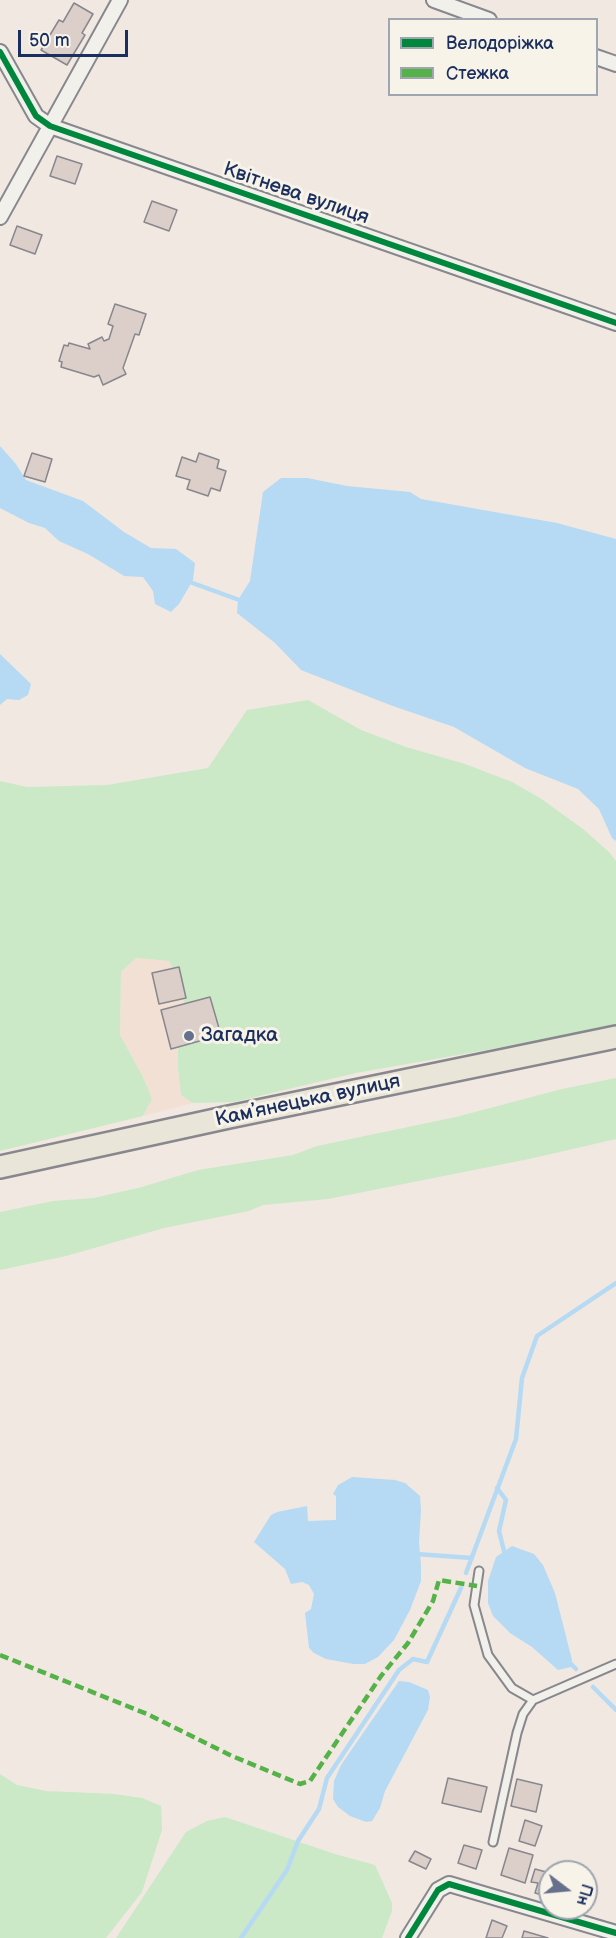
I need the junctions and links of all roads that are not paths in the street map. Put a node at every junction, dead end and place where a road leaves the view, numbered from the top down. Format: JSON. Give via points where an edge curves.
{"nodes":[{"id":1,"x":120,"y":0,"type":"edge"},
{"id":2,"x":434,"y":0,"type":"edge"},
{"id":3,"x":484,"y":18,"type":"edge"},
{"id":4,"x":0,"y":52,"type":"edge"},
{"id":5,"x":598,"y":57,"type":"edge"},
{"id":6,"x":616,"y":64,"type":"edge"},
{"id":7,"x":50,"y":126,"type":"junction"},
{"id":8,"x":0,"y":217,"type":"edge"},
{"id":9,"x":616,"y":323,"type":"edge"},
{"id":10,"x":616,"y":1037,"type":"edge"},
{"id":11,"x":0,"y":1167,"type":"edge"},
{"id":12,"x":479,"y":1571,"type":"dead end"},
{"id":13,"x":616,"y":1664,"type":"edge"},
{"id":14,"x":533,"y":1700,"type":"junction"},
{"id":15,"x":493,"y":1842,"type":"dead end"},
{"id":16,"x":616,"y":1933,"type":"edge"},
{"id":17,"x":408,"y":1938,"type":"edge"}],
"edges":[{"from":1,"to":7,"type":"street"},
{"from":2,"to":3,"type":"street"},
{"from":4,"to":7,"type":"street","name":"Квітнева вулиця","via":[[36,116]]},
{"from":5,"to":6,"type":"street"},
{"from":7,"to":8,"type":"street"},
{"from":7,"to":9,"type":"street","name":"Квітнева вулиця"},
{"from":10,"to":11,"type":"main road","name":"Камʼянецька вулиця"},
{"from":12,"to":14,"type":"lane","via":[[474,1605],[488,1655],[512,1688]]},
{"from":13,"to":14,"type":"lane"},
{"from":14,"to":15,"type":"lane","via":[[517,1733]]},
{"from":16,"to":17,"type":"street","via":[[449,1884],[438,1890]]}]}
